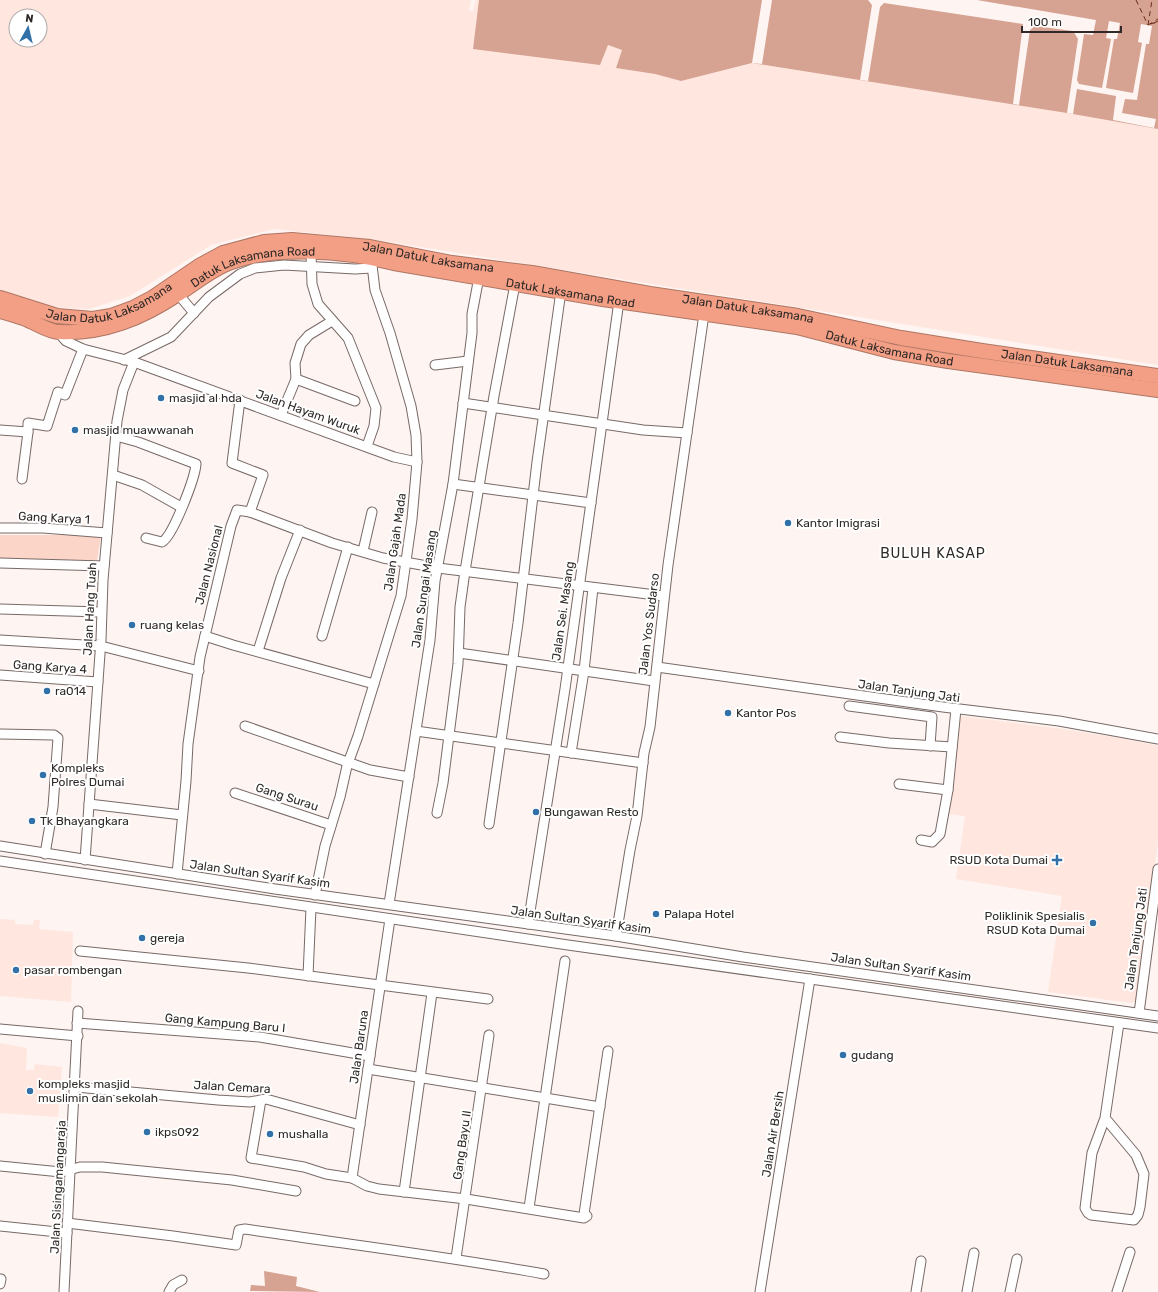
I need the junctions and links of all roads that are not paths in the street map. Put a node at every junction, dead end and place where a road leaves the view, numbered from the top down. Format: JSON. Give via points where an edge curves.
{"nodes":[{"id":1,"x":333,"y":249,"type":"junction"},
{"id":2,"x":292,"y":258,"type":"junction"},
{"id":3,"x":311,"y":259,"type":"junction"},
{"id":4,"x":371,"y":263,"type":"junction"},
{"id":5,"x":479,"y":277,"type":"junction"},
{"id":6,"x":530,"y":279,"type":"junction"},
{"id":7,"x":515,"y":284,"type":"junction"},
{"id":8,"x":562,"y":292,"type":"junction"},
{"id":9,"x":178,"y":294,"type":"junction"},
{"id":10,"x":0,"y":298,"type":"edge"},
{"id":11,"x":619,"y":301,"type":"junction"},
{"id":12,"x":0,"y":310,"type":"edge"},
{"id":13,"x":194,"y":313,"type":"junction"},
{"id":14,"x":704,"y":314,"type":"junction"},
{"id":15,"x":332,"y":321,"type":"junction"},
{"id":16,"x":798,"y":322,"type":"junction"},
{"id":17,"x":58,"y":332,"type":"junction"},
{"id":18,"x":83,"y":349,"type":"junction"},
{"id":19,"x":124,"y":360,"type":"junction"},
{"id":20,"x":468,"y":361,"type":"junction"},
{"id":21,"x":134,"y":362,"type":"junction"},
{"id":22,"x":435,"y":365,"type":"dead end"},
{"id":23,"x":1158,"y":376,"type":"edge"},
{"id":24,"x":296,"y":379,"type":"junction"},
{"id":25,"x":1158,"y":390,"type":"edge"},
{"id":26,"x":240,"y":400,"type":"junction"},
{"id":27,"x":355,"y":401,"type":"dead end"},
{"id":28,"x":463,"y":403,"type":"junction"},
{"id":29,"x":492,"y":408,"type":"junction"},
{"id":30,"x":281,"y":415,"type":"junction"},
{"id":31,"x":544,"y":415,"type":"junction"},
{"id":32,"x":603,"y":424,"type":"junction"},
{"id":33,"x":0,"y":430,"type":"edge"},
{"id":34,"x":28,"y":432,"type":"junction"},
{"id":35,"x":686,"y":434,"type":"junction"},
{"id":36,"x":116,"y":436,"type":"junction"},
{"id":37,"x":367,"y":446,"type":"junction"},
{"id":38,"x":417,"y":462,"type":"junction"},
{"id":39,"x":113,"y":475,"type":"junction"},
{"id":40,"x":22,"y":479,"type":"dead end"},
{"id":41,"x":453,"y":484,"type":"junction"},
{"id":42,"x":479,"y":488,"type":"junction"},
{"id":43,"x":533,"y":495,"type":"junction"},
{"id":44,"x":591,"y":503,"type":"junction"},
{"id":45,"x":182,"y":508,"type":"junction"},
{"id":46,"x":250,"y":512,"type":"junction"},
{"id":47,"x":372,"y":512,"type":"dead end"},
{"id":48,"x":0,"y":528,"type":"edge"},
{"id":49,"x":300,"y":530,"type":"junction"},
{"id":50,"x":107,"y":533,"type":"junction"},
{"id":51,"x":146,"y":538,"type":"dead end"},
{"id":52,"x":348,"y":547,"type":"junction"},
{"id":53,"x":362,"y":551,"type":"junction"},
{"id":54,"x":406,"y":563,"type":"junction"},
{"id":55,"x":0,"y":564,"type":"edge"},
{"id":56,"x":104,"y":566,"type":"junction"},
{"id":57,"x":438,"y":568,"type":"junction"},
{"id":58,"x":466,"y":571,"type":"junction"},
{"id":59,"x":524,"y":579,"type":"junction"},
{"id":60,"x":578,"y":586,"type":"junction"},
{"id":61,"x":593,"y":588,"type":"junction"},
{"id":62,"x":664,"y":596,"type":"junction"},
{"id":63,"x":0,"y":609,"type":"edge"},
{"id":64,"x":102,"y":612,"type":"junction"},
{"id":65,"x":204,"y":636,"type":"junction"},
{"id":66,"x":322,"y":636,"type":"dead end"},
{"id":67,"x":572,"y":638,"type":"junction"},
{"id":68,"x":0,"y":640,"type":"edge"},
{"id":69,"x":588,"y":640,"type":"junction"},
{"id":70,"x":101,"y":646,"type":"junction"},
{"id":71,"x":258,"y":651,"type":"junction"},
{"id":72,"x":459,"y":653,"type":"junction"},
{"id":73,"x":513,"y":660,"type":"junction"},
{"id":74,"x":657,"y":667,"type":"junction"},
{"id":75,"x":567,"y":668,"type":"junction"},
{"id":76,"x":199,"y":671,"type":"junction"},
{"id":77,"x":584,"y":671,"type":"junction"},
{"id":78,"x":0,"y":676,"type":"edge"},
{"id":79,"x":654,"y":681,"type":"junction"},
{"id":80,"x":98,"y":682,"type":"junction"},
{"id":81,"x":374,"y":684,"type":"junction"},
{"id":82,"x":565,"y":689,"type":"junction"},
{"id":83,"x":580,"y":691,"type":"junction"},
{"id":84,"x":849,"y":706,"type":"dead end"},
{"id":85,"x":956,"y":709,"type":"junction"},
{"id":86,"x":245,"y":726,"type":"dead end"},
{"id":87,"x":416,"y":731,"type":"junction"},
{"id":88,"x":0,"y":734,"type":"edge"},
{"id":89,"x":448,"y":735,"type":"junction"},
{"id":90,"x":840,"y":737,"type":"dead end"},
{"id":91,"x":1158,"y":739,"type":"edge"},
{"id":92,"x":500,"y":743,"type":"junction"},
{"id":93,"x":930,"y":746,"type":"junction"},
{"id":94,"x":952,"y":747,"type":"junction"},
{"id":95,"x":555,"y":751,"type":"junction"},
{"id":96,"x":571,"y":753,"type":"junction"},
{"id":97,"x":348,"y":761,"type":"junction"},
{"id":98,"x":643,"y":763,"type":"junction"},
{"id":99,"x":410,"y":777,"type":"junction"},
{"id":100,"x":899,"y":784,"type":"dead end"},
{"id":101,"x":948,"y":790,"type":"junction"},
{"id":102,"x":236,"y":793,"type":"dead end"},
{"id":103,"x":89,"y":804,"type":"junction"},
{"id":104,"x":437,"y":813,"type":"dead end"},
{"id":105,"x":182,"y":815,"type":"junction"},
{"id":106,"x":489,"y":824,"type":"dead end"},
{"id":107,"x":331,"y":825,"type":"junction"},
{"id":108,"x":921,"y":840,"type":"dead end"},
{"id":109,"x":0,"y":846,"type":"edge"},
{"id":110,"x":45,"y":854,"type":"junction"},
{"id":111,"x":85,"y":860,"type":"junction"},
{"id":112,"x":0,"y":861,"type":"edge"},
{"id":113,"x":1158,"y":869,"type":"edge"},
{"id":114,"x":177,"y":874,"type":"junction"},
{"id":115,"x":315,"y":895,"type":"junction"},
{"id":116,"x":389,"y":904,"type":"junction"},
{"id":117,"x":311,"y":908,"type":"junction"},
{"id":118,"x":390,"y":919,"type":"junction"},
{"id":119,"x":528,"y":924,"type":"junction"},
{"id":120,"x":616,"y":936,"type":"junction"},
{"id":121,"x":568,"y":945,"type":"junction"},
{"id":122,"x":80,"y":951,"type":"dead end"},
{"id":123,"x":308,"y":976,"type":"junction"},
{"id":124,"x":893,"y":978,"type":"junction"},
{"id":125,"x":810,"y":979,"type":"junction"},
{"id":126,"x":381,"y":985,"type":"junction"},
{"id":127,"x":892,"y":990,"type":"junction"},
{"id":128,"x":432,"y":992,"type":"junction"},
{"id":129,"x":488,"y":999,"type":"dead end"},
{"id":130,"x":78,"y":1011,"type":"dead end"},
{"id":131,"x":1139,"y":1013,"type":"junction"},
{"id":132,"x":1158,"y":1016,"type":"edge"},
{"id":133,"x":77,"y":1023,"type":"junction"},
{"id":134,"x":1119,"y":1023,"type":"junction"},
{"id":135,"x":1158,"y":1028,"type":"edge"},
{"id":136,"x":0,"y":1029,"type":"edge"},
{"id":137,"x":489,"y":1035,"type":"dead end"},
{"id":138,"x":78,"y":1036,"type":"junction"},
{"id":139,"x":608,"y":1051,"type":"dead end"},
{"id":140,"x":370,"y":1056,"type":"junction"},
{"id":141,"x":368,"y":1069,"type":"junction"},
{"id":142,"x":421,"y":1078,"type":"junction"},
{"id":143,"x":76,"y":1087,"type":"junction"},
{"id":144,"x":482,"y":1087,"type":"junction"},
{"id":145,"x":544,"y":1098,"type":"junction"},
{"id":146,"x":261,"y":1100,"type":"junction"},
{"id":147,"x":600,"y":1107,"type":"junction"},
{"id":148,"x":1105,"y":1118,"type":"junction"},
{"id":149,"x":360,"y":1125,"type":"junction"},
{"id":150,"x":0,"y":1166,"type":"edge"},
{"id":151,"x":71,"y":1170,"type":"junction"},
{"id":152,"x":352,"y":1178,"type":"junction"},
{"id":153,"x":296,"y":1191,"type":"dead end"},
{"id":154,"x":404,"y":1192,"type":"junction"},
{"id":155,"x":466,"y":1199,"type":"junction"},
{"id":156,"x":529,"y":1208,"type":"junction"},
{"id":157,"x":67,"y":1223,"type":"junction"},
{"id":158,"x":0,"y":1226,"type":"edge"},
{"id":159,"x":67,"y":1233,"type":"junction"},
{"id":160,"x":1130,"y":1252,"type":"dead end"},
{"id":161,"x":974,"y":1253,"type":"dead end"},
{"id":162,"x":456,"y":1258,"type":"junction"},
{"id":163,"x":1017,"y":1259,"type":"dead end"},
{"id":164,"x":921,"y":1261,"type":"dead end"},
{"id":165,"x":544,"y":1274,"type":"dead end"},
{"id":166,"x":182,"y":1280,"type":"dead end"},
{"id":167,"x":64,"y":1292,"type":"edge"},
{"id":168,"x":169,"y":1292,"type":"edge"},
{"id":169,"x":760,"y":1292,"type":"edge"},
{"id":170,"x":916,"y":1292,"type":"edge"},
{"id":171,"x":967,"y":1292,"type":"edge"},
{"id":172,"x":1010,"y":1292,"type":"edge"},
{"id":173,"x":1117,"y":1292,"type":"edge"}],
"edges":[{"from":1,"to":3,"type":"highway","name":"Datuk Laksamana Road"},
{"from":1,"to":4,"type":"highway","name":"Datuk Laksamana Road"},
{"from":1,"to":6,"type":"highway","name":"Jalan Datuk Laksamana","via":[[370,247]]},
{"from":1,"to":10,"type":"highway","name":"Jalan Datuk Laksamana","via":[[292,240],[246,246],[211,260],[133,308],[111,316],[92,319],[51,315]]},
{"from":2,"to":3,"type":"highway","name":"Datuk Laksamana Road"},
{"from":2,"to":9,"type":"highway","name":"Datuk Laksamana Road","via":[[259,254],[206,274]]},
{"from":2,"to":13,"type":"street","via":[[240,274],[209,297]]},
{"from":3,"to":4,"type":"street","via":[[355,269]]},
{"from":3,"to":15,"type":"street","via":[[315,297]]},
{"from":4,"to":5,"type":"highway","name":"Datuk Laksamana Road","via":[[394,263]]},
{"from":4,"to":38,"type":"street","name":"Jalan Gajah Mada","via":[[375,290],[410,406],[416,435]]},
{"from":5,"to":7,"type":"highway","name":"Datuk Laksamana Road"},
{"from":5,"to":20,"type":"street","name":"Jalan Sungai Masang","via":[[472,314]]},
{"from":6,"to":7,"type":"highway","name":"Datuk Laksamana Road"},
{"from":6,"to":8,"type":"highway","name":"Datuk Laksamana Road"},
{"from":6,"to":16,"type":"highway","name":"Jalan Datuk Laksamana","via":[[650,294]]},
{"from":7,"to":29,"type":"street"},
{"from":8,"to":11,"type":"highway","name":"Datuk Laksamana Road"},
{"from":8,"to":31,"type":"street"},
{"from":9,"to":13,"type":"street"},
{"from":9,"to":17,"type":"highway","name":"Datuk Laksamana Road","via":[[145,314],[120,325]]},
{"from":11,"to":14,"type":"highway","name":"Datuk Laksamana Road"},
{"from":11,"to":32,"type":"street","name":"Jalan Sei. Masang"},
{"from":12,"to":17,"type":"highway","name":"Datuk Laksamana Road"},
{"from":13,"to":19,"type":"street","via":[[170,337]]},
{"from":14,"to":16,"type":"highway","name":"Datuk Laksamana Road"},
{"from":14,"to":35,"type":"street","name":"Jalan Yos Sudarso"},
{"from":15,"to":24,"type":"street","via":[[309,335],[301,344],[295,363]]},
{"from":15,"to":37,"type":"street","via":[[348,338],[376,408],[374,426]]},
{"from":16,"to":23,"type":"highway","name":"Jalan Datuk Laksamana"},
{"from":16,"to":25,"type":"highway","name":"Datuk Laksamana Road","via":[[894,352],[948,362]]},
{"from":17,"to":18,"type":"street","name":"Jalan Hayam Wuruk","via":[[66,341]]},
{"from":18,"to":19,"type":"street","name":"Jalan Hayam Wuruk"},
{"from":18,"to":34,"type":"street","via":[[66,395],[58,392],[47,426],[28,422]]},
{"from":19,"to":21,"type":"street","name":"Jalan Hayam Wuruk"},
{"from":20,"to":22,"type":"street"},
{"from":20,"to":28,"type":"street","name":"Jalan Sungai Masang"},
{"from":21,"to":26,"type":"street","name":"Jalan Hayam Wuruk"},
{"from":21,"to":36,"type":"street","name":"Jalan Hang Tuah","via":[[119,406]]},
{"from":24,"to":27,"type":"street"},
{"from":24,"to":30,"type":"street"},
{"from":26,"to":30,"type":"street","name":"Jalan Hayam Wuruk"},
{"from":26,"to":46,"type":"street","via":[[232,463],[263,475]]},
{"from":28,"to":29,"type":"street"},
{"from":28,"to":41,"type":"street","name":"Jalan Sungai Masang"},
{"from":29,"to":31,"type":"street"},
{"from":29,"to":42,"type":"street"},
{"from":30,"to":37,"type":"street","name":"Jalan Hayam Wuruk"},
{"from":31,"to":32,"type":"street"},
{"from":31,"to":43,"type":"street"},
{"from":32,"to":35,"type":"street"},
{"from":32,"to":44,"type":"street","name":"Jalan Sei. Masang"},
{"from":33,"to":34,"type":"street"},
{"from":34,"to":40,"type":"street"},
{"from":35,"to":62,"type":"street","name":"Jalan Yos Sudarso"},
{"from":36,"to":39,"type":"street","name":"Jalan Hang Tuah"},
{"from":36,"to":45,"type":"street","via":[[196,463]]},
{"from":37,"to":38,"type":"street","name":"Jalan Hayam Wuruk","via":[[394,457]]},
{"from":38,"to":54,"type":"street","name":"Jalan Gajah Mada"},
{"from":39,"to":45,"type":"street","via":[[142,485]]},
{"from":39,"to":50,"type":"street","name":"Jalan Hang Tuah"},
{"from":41,"to":42,"type":"street"},
{"from":41,"to":57,"type":"street","name":"Jalan Sungai Masang"},
{"from":42,"to":43,"type":"street"},
{"from":42,"to":58,"type":"street"},
{"from":43,"to":44,"type":"street"},
{"from":43,"to":59,"type":"street"},
{"from":44,"to":60,"type":"street","name":"Jalan Sei. Masang"},
{"from":45,"to":51,"type":"street","via":[[164,541]]},
{"from":46,"to":49,"type":"street"},
{"from":46,"to":65,"type":"street","name":"Jalan Nasional","via":[[237,510],[233,517]]},
{"from":47,"to":53,"type":"street"},
{"from":48,"to":50,"type":"street","name":"Gang Karya 1","via":[[43,528]]},
{"from":49,"to":52,"type":"street"},
{"from":49,"to":71,"type":"street","via":[[281,578]]},
{"from":50,"to":56,"type":"street","name":"Jalan Hang Tuah"},
{"from":52,"to":53,"type":"street"},
{"from":52,"to":66,"type":"street"},
{"from":53,"to":54,"type":"street"},
{"from":54,"to":57,"type":"street"},
{"from":54,"to":81,"type":"street","name":"Jalan Gajah Mada","via":[[401,596]]},
{"from":55,"to":56,"type":"street"},
{"from":56,"to":64,"type":"street","name":"Jalan Hang Tuah"},
{"from":57,"to":58,"type":"street"},
{"from":57,"to":87,"type":"street","name":"Jalan Sungai Masang"},
{"from":58,"to":59,"type":"street"},
{"from":58,"to":72,"type":"street","via":[[460,607]]},
{"from":59,"to":60,"type":"street"},
{"from":59,"to":73,"type":"street"},
{"from":60,"to":61,"type":"street"},
{"from":60,"to":67,"type":"street","name":"Jalan Sei. Masang"},
{"from":61,"to":62,"type":"street"},
{"from":61,"to":69,"type":"street"},
{"from":62,"to":74,"type":"street","name":"Jalan Yos Sudarso"},
{"from":63,"to":64,"type":"street"},
{"from":64,"to":70,"type":"street","name":"Jalan Hang Tuah"},
{"from":65,"to":71,"type":"street"},
{"from":65,"to":76,"type":"street","name":"Jalan Nasional"},
{"from":67,"to":69,"type":"street"},
{"from":67,"to":75,"type":"street","name":"Jalan Sei. Masang"},
{"from":68,"to":70,"type":"street"},
{"from":69,"to":77,"type":"street"},
{"from":70,"to":76,"type":"street"},
{"from":70,"to":80,"type":"street","name":"Jalan Hang Tuah"},
{"from":71,"to":81,"type":"street"},
{"from":72,"to":73,"type":"street"},
{"from":72,"to":89,"type":"street"},
{"from":73,"to":75,"type":"street"},
{"from":73,"to":92,"type":"street"},
{"from":74,"to":79,"type":"street","name":"Jalan Yos Sudarso"},
{"from":74,"to":85,"type":"street","name":"Jalan Tanjung Jati"},
{"from":75,"to":77,"type":"street"},
{"from":75,"to":82,"type":"street","name":"Jalan Sei. Masang"},
{"from":76,"to":105,"type":"street","name":"Jalan Nasional","via":[[188,744]]},
{"from":77,"to":79,"type":"street"},
{"from":77,"to":83,"type":"street"},
{"from":78,"to":80,"type":"street","name":"Gang Karya 4"},
{"from":79,"to":98,"type":"street","name":"Jalan Yos Sudarso","via":[[650,727]]},
{"from":80,"to":103,"type":"street","name":"Jalan Hang Tuah"},
{"from":81,"to":97,"type":"street","name":"Jalan Gajah Mada"},
{"from":82,"to":83,"type":"street"},
{"from":82,"to":95,"type":"street","name":"Jalan Sei. Masang"},
{"from":83,"to":96,"type":"street"},
{"from":84,"to":93,"type":"street","via":[[932,717]]},
{"from":85,"to":91,"type":"street","name":"Jalan Tanjung Jati","via":[[1059,721]]},
{"from":85,"to":94,"type":"street"},
{"from":86,"to":97,"type":"street"},
{"from":87,"to":89,"type":"street"},
{"from":87,"to":99,"type":"street","name":"Jalan Sungai Masang"},
{"from":88,"to":110,"type":"street","via":[[57,736],[54,800]]},
{"from":89,"to":92,"type":"street"},
{"from":89,"to":104,"type":"street"},
{"from":90,"to":93,"type":"street"},
{"from":92,"to":95,"type":"street"},
{"from":92,"to":106,"type":"street"},
{"from":93,"to":94,"type":"street"},
{"from":94,"to":101,"type":"street"},
{"from":95,"to":96,"type":"street"},
{"from":95,"to":119,"type":"street","name":"Jalan Sei. Masang"},
{"from":96,"to":98,"type":"street"},
{"from":97,"to":99,"type":"street","via":[[370,770]]},
{"from":97,"to":107,"type":"street","name":"Jalan Gajah Mada"},
{"from":98,"to":120,"type":"street","name":"Jalan Yos Sudarso","via":[[637,816]]},
{"from":99,"to":116,"type":"street","name":"Jalan Sungai Masang"},
{"from":100,"to":101,"type":"street"},
{"from":101,"to":108,"type":"street","via":[[940,834],[932,842]]},
{"from":102,"to":107,"type":"street","name":"Gang Surau"},
{"from":103,"to":105,"type":"street"},
{"from":103,"to":111,"type":"street","name":"Jalan Hang Tuah"},
{"from":105,"to":114,"type":"street","name":"Jalan Nasional"},
{"from":107,"to":115,"type":"street","name":"Jalan Gajah Mada"},
{"from":109,"to":110,"type":"street","name":"Jalan Sultan Syarif Kasim"},
{"from":110,"to":111,"type":"street","name":"Jalan Sultan Syarif Kasim"},
{"from":111,"to":114,"type":"street","name":"Jalan Sultan Syarif Kasim"},
{"from":112,"to":117,"type":"street","name":"Jalan Sultan Syarif Kasim"},
{"from":113,"to":131,"type":"street","name":"Jalan Tanjung Jati"},
{"from":114,"to":115,"type":"street","name":"Jalan Sultan Syarif Kasim"},
{"from":115,"to":116,"type":"street","name":"Jalan Sultan Syarif Kasim"},
{"from":116,"to":119,"type":"street","name":"Jalan Sultan Syarif Kasim"},
{"from":117,"to":118,"type":"street","name":"Jalan Sultan Syarif Kasim"},
{"from":117,"to":123,"type":"street"},
{"from":118,"to":121,"type":"street","name":"Jalan Sultan Syarif Kasim"},
{"from":118,"to":126,"type":"street","name":"Jalan Baruna"},
{"from":119,"to":120,"type":"street","name":"Jalan Sultan Syarif Kasim"},
{"from":120,"to":124,"type":"street","name":"Jalan Sultan Syarif Kasim","via":[[743,958]]},
{"from":121,"to":125,"type":"street","name":"Jalan Sultan Syarif Kasim"},
{"from":121,"to":145,"type":"street"},
{"from":122,"to":123,"type":"street"},
{"from":123,"to":126,"type":"street"},
{"from":124,"to":127,"type":"street"},
{"from":124,"to":131,"type":"street","name":"Jalan Sultan Syarif Kasim"},
{"from":125,"to":127,"type":"street","name":"Jalan Sultan Syarif Kasim"},
{"from":125,"to":169,"type":"street","name":"Jalan Air Bersih"},
{"from":126,"to":128,"type":"street"},
{"from":126,"to":140,"type":"street","name":"Jalan Baruna"},
{"from":127,"to":134,"type":"street","name":"Jalan Sultan Syarif Kasim"},
{"from":128,"to":129,"type":"street"},
{"from":128,"to":142,"type":"street"},
{"from":130,"to":133,"type":"street","name":"Jalan Sisingamangaraja"},
{"from":131,"to":132,"type":"street","name":"Jalan Sultan Syarif Kasim"},
{"from":133,"to":138,"type":"street","name":"Jalan Sisingamangaraja"},
{"from":133,"to":140,"type":"street","name":"Gang Kampung Baru I","via":[[260,1037]]},
{"from":134,"to":135,"type":"street","name":"Jalan Sultan Syarif Kasim"},
{"from":134,"to":148,"type":"street"},
{"from":136,"to":138,"type":"street"},
{"from":137,"to":144,"type":"street","name":"Gang Bayu II"},
{"from":138,"to":143,"type":"street","name":"Jalan Sisingamangaraja"},
{"from":139,"to":147,"type":"street"},
{"from":140,"to":141,"type":"street","name":"Jalan Baruna"},
{"from":141,"to":142,"type":"street"},
{"from":141,"to":149,"type":"street","name":"Jalan Baruna"},
{"from":142,"to":144,"type":"street"},
{"from":142,"to":154,"type":"street"},
{"from":143,"to":146,"type":"street","name":"Jalan Cemara","via":[[218,1100]]},
{"from":143,"to":151,"type":"street","name":"Jalan Sisingamangaraja"},
{"from":144,"to":145,"type":"street"},
{"from":144,"to":155,"type":"street","name":"Gang Bayu II"},
{"from":145,"to":147,"type":"street"},
{"from":145,"to":156,"type":"street"},
{"from":146,"to":149,"type":"street","name":"Jalan Cemara","via":[[266,1098]]},
{"from":146,"to":152,"type":"street","via":[[251,1158]]},
{"from":147,"to":156,"type":"street","via":[[584,1214],[587,1216],[578,1217]]},
{"from":148,"to":148,"type":"street","via":[[1136,1155],[1144,1174],[1138,1215],[1134,1220],[1091,1215],[1086,1211],[1092,1153]]},
{"from":149,"to":152,"type":"street","name":"Jalan Baruna"},
{"from":150,"to":151,"type":"street","via":[[61,1172]]},
{"from":151,"to":153,"type":"street","via":[[90,1166],[180,1174]]},
{"from":151,"to":157,"type":"street","name":"Jalan Sisingamangaraja"},
{"from":152,"to":154,"type":"street","via":[[367,1186]]},
{"from":154,"to":155,"type":"street"},
{"from":155,"to":156,"type":"street"},
{"from":155,"to":162,"type":"street","name":"Gang Bayu II"},
{"from":157,"to":159,"type":"street","name":"Jalan Sisingamangaraja"},
{"from":157,"to":162,"type":"street","via":[[236,1245],[240,1229],[387,1251]]},
{"from":158,"to":159,"type":"street"},
{"from":159,"to":167,"type":"street","name":"Jalan Sisingamangaraja"},
{"from":160,"to":173,"type":"street"},
{"from":161,"to":171,"type":"street"},
{"from":162,"to":165,"type":"street"},
{"from":163,"to":172,"type":"street"},
{"from":164,"to":170,"type":"street"},
{"from":166,"to":168,"type":"street","via":[[173,1285]]}]}
